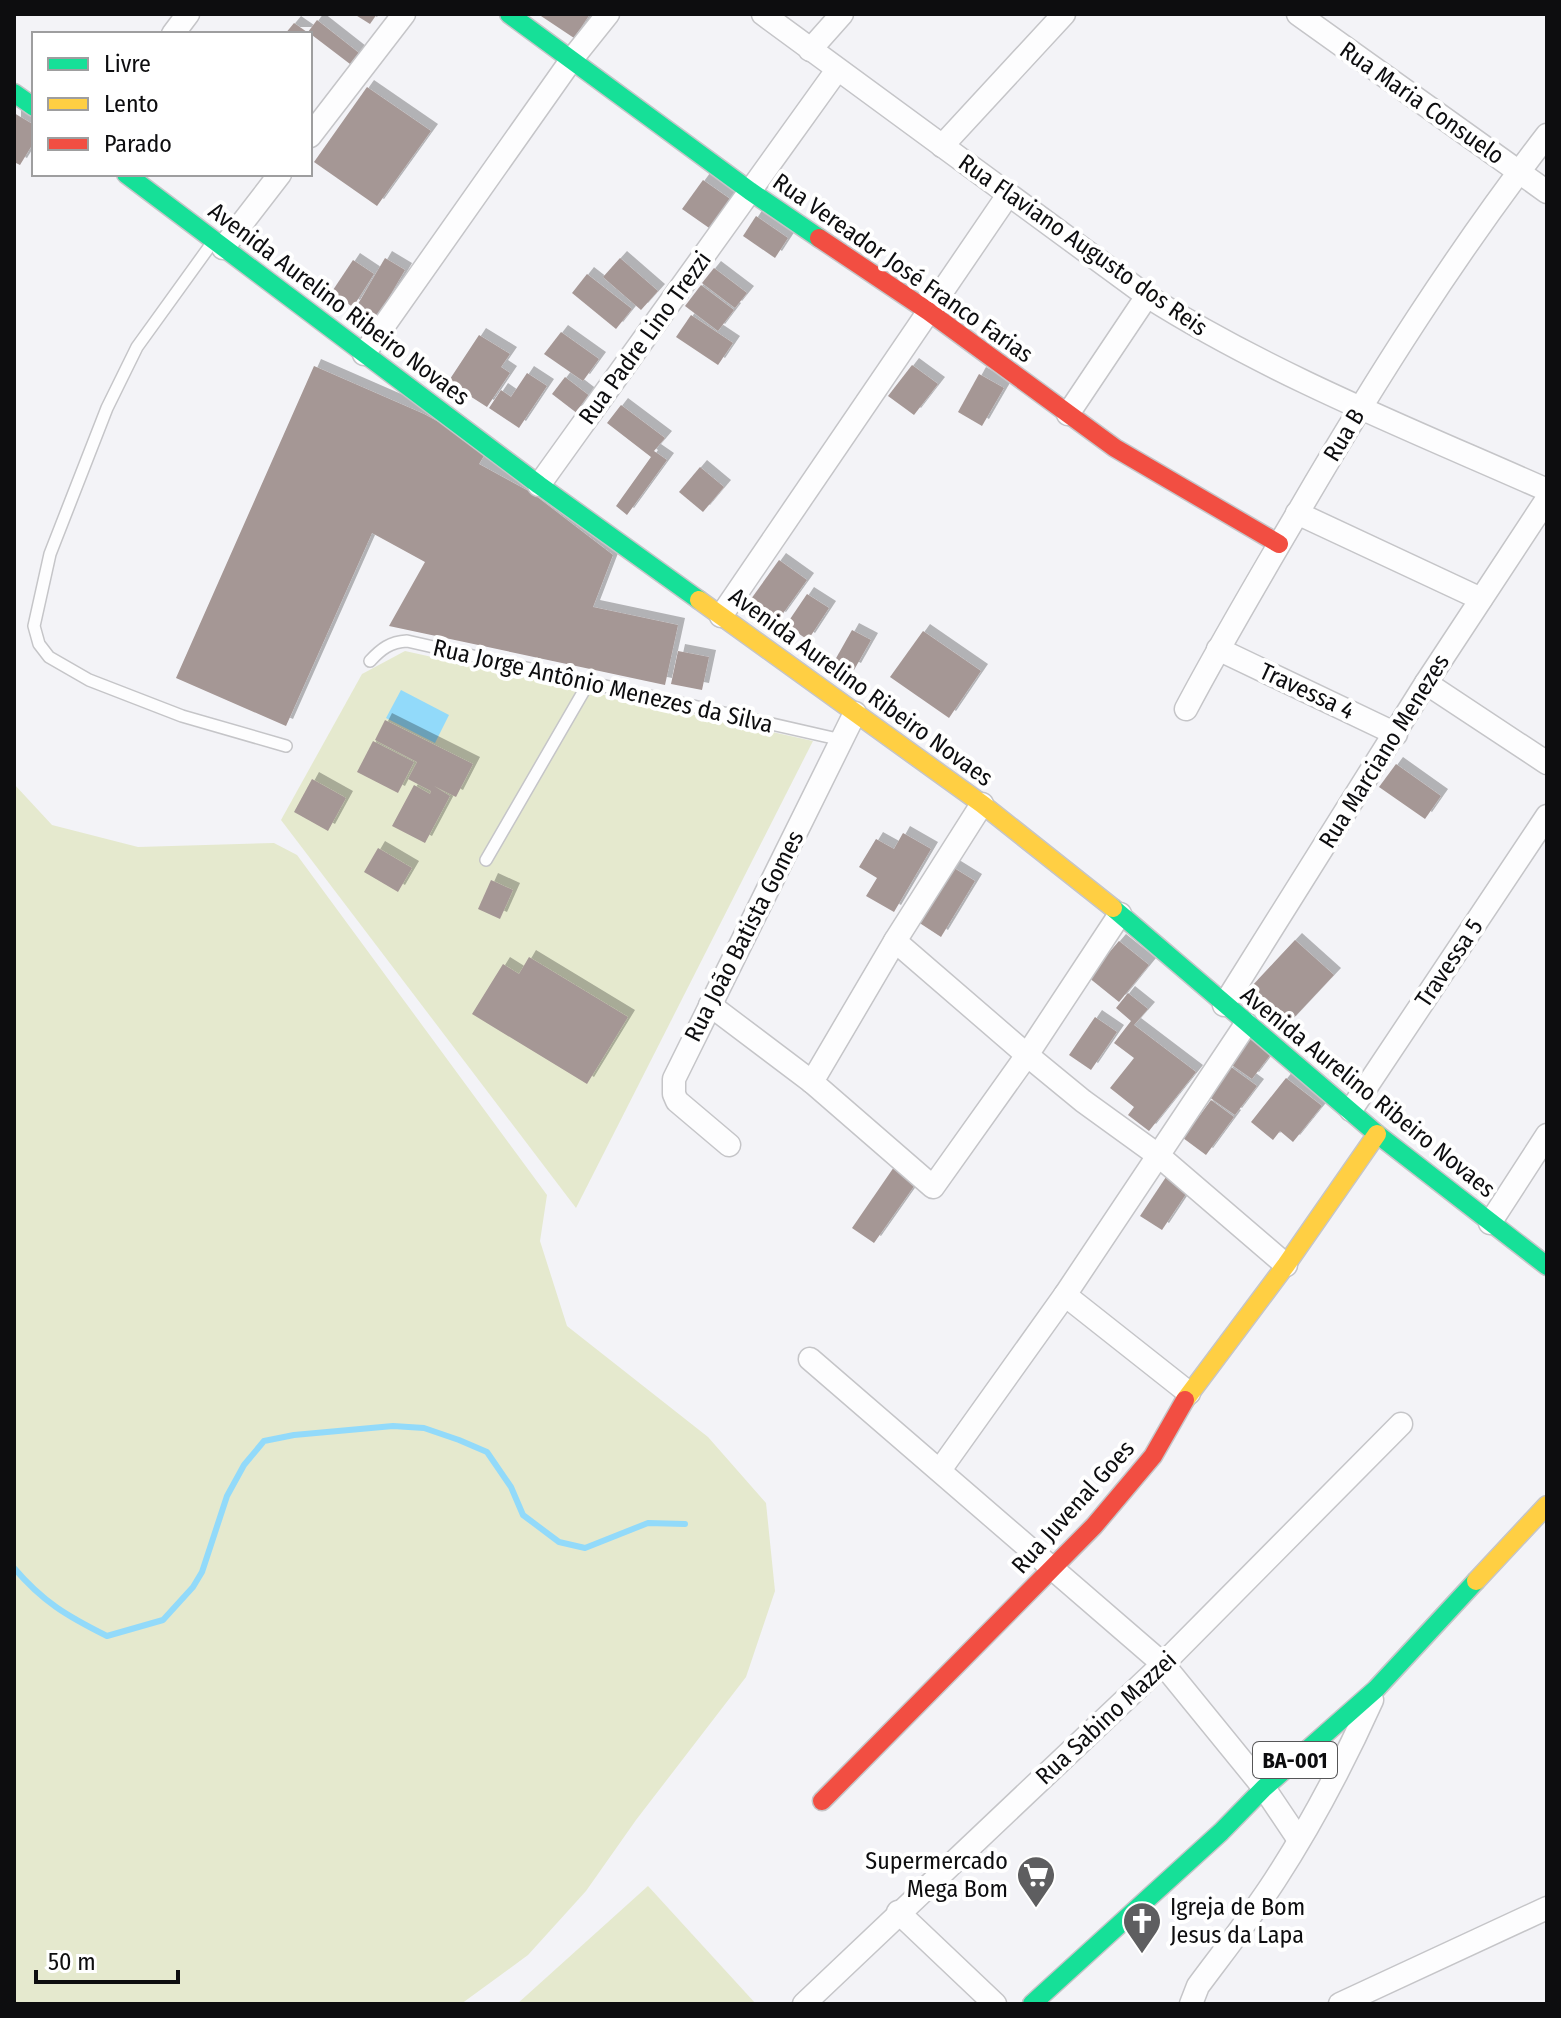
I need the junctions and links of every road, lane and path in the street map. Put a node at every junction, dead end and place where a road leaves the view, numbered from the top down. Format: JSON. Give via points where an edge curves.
{"nodes":[{"id":1,"x":188,"y":14,"type":"edge"},
{"id":2,"x":404,"y":14,"type":"edge"},
{"id":3,"x":509,"y":14,"type":"edge"},
{"id":4,"x":608,"y":14,"type":"edge"},
{"id":5,"x":763,"y":14,"type":"edge"},
{"id":6,"x":842,"y":14,"type":"edge"},
{"id":7,"x":1064,"y":14,"type":"edge"},
{"id":8,"x":1298,"y":14,"type":"edge"},
{"id":9,"x":174,"y":32,"type":"edge"},
{"id":10,"x":810,"y":50,"type":"junction"},
{"id":11,"x":572,"y":59,"type":"junction"},
{"id":12,"x":837,"y":70,"type":"junction"},
{"id":13,"x":14,"y":93,"type":"edge"},
{"id":14,"x":32,"y":106,"type":"edge"},
{"id":15,"x":312,"y":133,"type":"edge"},
{"id":16,"x":1547,"y":135,"type":"edge"},
{"id":17,"x":942,"y":146,"type":"junction"},
{"id":18,"x":1519,"y":171,"type":"junction"},
{"id":19,"x":129,"y":176,"type":"edge"},
{"id":20,"x":278,"y":176,"type":"edge"},
{"id":21,"x":750,"y":191,"type":"junction"},
{"id":22,"x":1547,"y":192,"type":"edge"},
{"id":23,"x":1008,"y":195,"type":"junction"},
{"id":24,"x":219,"y":244,"type":"junction"},
{"id":25,"x":1147,"y":296,"type":"junction"},
{"id":26,"x":928,"y":311,"type":"junction"},
{"id":27,"x":364,"y":354,"type":"junction"},
{"id":28,"x":1360,"y":407,"type":"junction"},
{"id":29,"x":1068,"y":414,"type":"junction"},
{"id":30,"x":539,"y":485,"type":"junction"},
{"id":31,"x":1547,"y":490,"type":"edge"},
{"id":32,"x":1547,"y":499,"type":"edge"},
{"id":33,"x":1297,"y":513,"type":"junction"},
{"id":34,"x":1279,"y":544,"type":"junction"},
{"id":35,"x":1481,"y":599,"type":"junction"},
{"id":36,"x":721,"y":616,"type":"junction"},
{"id":37,"x":1218,"y":649,"type":"junction"},
{"id":38,"x":370,"y":661,"type":"dead end"},
{"id":39,"x":589,"y":682,"type":"junction"},
{"id":40,"x":1426,"y":683,"type":"junction"},
{"id":41,"x":1186,"y":709,"type":"dead end"},
{"id":42,"x":855,"y":713,"type":"junction"},
{"id":43,"x":1396,"y":734,"type":"junction"},
{"id":44,"x":842,"y":740,"type":"junction"},
{"id":45,"x":286,"y":746,"type":"dead end"},
{"id":46,"x":1547,"y":763,"type":"edge"},
{"id":47,"x":982,"y":804,"type":"junction"},
{"id":48,"x":1547,"y":816,"type":"edge"},
{"id":49,"x":486,"y":860,"type":"dead end"},
{"id":50,"x":1120,"y":914,"type":"junction"},
{"id":51,"x":895,"y":941,"type":"junction"},
{"id":52,"x":710,"y":1005,"type":"junction"},
{"id":53,"x":1224,"y":1005,"type":"junction"},
{"id":54,"x":1246,"y":1024,"type":"junction"},
{"id":55,"x":1027,"y":1055,"type":"junction"},
{"id":56,"x":812,"y":1082,"type":"junction"},
{"id":57,"x":1351,"y":1110,"type":"junction"},
{"id":58,"x":1377,"y":1134,"type":"junction"},
{"id":59,"x":1547,"y":1135,"type":"edge"},
{"id":60,"x":729,"y":1145,"type":"dead end"},
{"id":61,"x":1159,"y":1156,"type":"junction"},
{"id":62,"x":1490,"y":1223,"type":"junction"},
{"id":63,"x":1286,"y":1265,"type":"junction"},
{"id":64,"x":1547,"y":1266,"type":"edge"},
{"id":65,"x":1065,"y":1295,"type":"junction"},
{"id":66,"x":810,"y":1359,"type":"dead end"},
{"id":67,"x":1189,"y":1393,"type":"junction"},
{"id":68,"x":1401,"y":1424,"type":"dead end"},
{"id":69,"x":940,"y":1470,"type":"junction"},
{"id":70,"x":1547,"y":1505,"type":"edge"},
{"id":71,"x":1052,"y":1569,"type":"junction"},
{"id":72,"x":1163,"y":1664,"type":"junction"},
{"id":73,"x":1376,"y":1689,"type":"junction"},
{"id":74,"x":1264,"y":1788,"type":"junction"},
{"id":75,"x":822,"y":1801,"type":"dead end"},
{"id":76,"x":1299,"y":1840,"type":"junction"},
{"id":77,"x":1547,"y":1908,"type":"edge"},
{"id":78,"x":898,"y":1912,"type":"junction"},
{"id":79,"x":804,"y":2004,"type":"edge"},
{"id":80,"x":995,"y":2004,"type":"edge"},
{"id":81,"x":1032,"y":2004,"type":"edge"},
{"id":82,"x":1191,"y":2004,"type":"edge"},
{"id":83,"x":1340,"y":2004,"type":"edge"}],
"edges":[{"from":1,"to":9,"type":"street"},
{"from":2,"to":15,"type":"street"},
{"from":3,"to":11,"type":"street","name":"Rua Vereador José Franco Farias"},
{"from":4,"to":11,"type":"street"},
{"from":5,"to":10,"type":"street","name":"Rua Flaviano Augusto dos Reis"},
{"from":6,"to":10,"type":"street"},
{"from":7,"to":17,"type":"street"},
{"from":8,"to":18,"type":"street","name":"Rua Maria Consuelo"},
{"from":10,"to":12,"type":"street","name":"Rua Flaviano Augusto dos Reis"},
{"from":11,"to":21,"type":"street","name":"Rua Vereador José Franco Farias"},
{"from":11,"to":27,"type":"street"},
{"from":12,"to":17,"type":"street","name":"Rua Flaviano Augusto dos Reis"},
{"from":12,"to":21,"type":"street","name":"Rua Padre Lino Trezzi"},
{"from":13,"to":14,"type":"street"},
{"from":16,"to":18,"type":"street","name":"Rua B"},
{"from":17,"to":23,"type":"street","name":"Rua Flaviano Augusto dos Reis"},
{"from":18,"to":22,"type":"street","name":"Rua Maria Consuelo"},
{"from":18,"to":28,"type":"street","name":"Rua B"},
{"from":19,"to":24,"type":"street","name":"Avenida Aurelino Ribeiro Novaes"},
{"from":20,"to":24,"type":"street"},
{"from":21,"to":26,"type":"street","name":"Rua Vereador José Franco Farias"},
{"from":21,"to":30,"type":"street","name":"Rua Padre Lino Trezzi"},
{"from":23,"to":25,"type":"street","name":"Rua Flaviano Augusto dos Reis"},
{"from":23,"to":26,"type":"street"},
{"from":24,"to":27,"type":"street","name":"Avenida Aurelino Ribeiro Novaes"},
{"from":24,"to":45,"type":"lane","via":[[137,347],[107,408],[50,554],[34,626],[49,657],[89,680],[182,716]]},
{"from":25,"to":28,"type":"street","name":"Rua Flaviano Augusto dos Reis","via":[[1201,330]]},
{"from":25,"to":29,"type":"street"},
{"from":26,"to":29,"type":"street","name":"Rua Vereador José Franco Farias"},
{"from":26,"to":36,"type":"street"},
{"from":27,"to":30,"type":"street","name":"Avenida Aurelino Ribeiro Novaes"},
{"from":28,"to":31,"type":"street","name":"Rua Flaviano Augusto dos Reis"},
{"from":28,"to":33,"type":"street","name":"Rua B"},
{"from":29,"to":34,"type":"street","name":"Rua Vereador José Franco Farias","via":[[1115,448]]},
{"from":30,"to":36,"type":"street","name":"Avenida Aurelino Ribeiro Novaes"},
{"from":32,"to":35,"type":"street","name":"Rua Marciano Menezes"},
{"from":33,"to":34,"type":"street","name":"Rua B"},
{"from":33,"to":35,"type":"street"},
{"from":34,"to":37,"type":"street","name":"Rua B"},
{"from":35,"to":40,"type":"street","name":"Rua Marciano Menezes"},
{"from":36,"to":42,"type":"street","name":"Avenida Aurelino Ribeiro Novaes"},
{"from":37,"to":41,"type":"street","name":"Rua B"},
{"from":37,"to":43,"type":"street","name":"Travessa 4"},
{"from":38,"to":39,"type":"lane","name":"Rua Jorge Antônio Menezes da Silva","via":[[394,642],[407,641]]},
{"from":39,"to":44,"type":"lane","name":"Rua Jorge Antônio Menezes da Silva"},
{"from":39,"to":49,"type":"lane"},
{"from":40,"to":43,"type":"street","name":"Rua Marciano Menezes"},
{"from":40,"to":46,"type":"street"},
{"from":42,"to":44,"type":"street","name":"Rua João Batista Gomes"},
{"from":42,"to":47,"type":"street","name":"Avenida Aurelino Ribeiro Novaes"},
{"from":43,"to":53,"type":"street","name":"Rua Marciano Menezes"},
{"from":44,"to":52,"type":"street","name":"Rua João Batista Gomes"},
{"from":47,"to":50,"type":"street","name":"Avenida Aurelino Ribeiro Novaes"},
{"from":47,"to":51,"type":"street"},
{"from":48,"to":57,"type":"street","name":"Travessa 5"},
{"from":50,"to":53,"type":"street","name":"Avenida Aurelino Ribeiro Novaes"},
{"from":50,"to":55,"type":"street"},
{"from":51,"to":55,"type":"street"},
{"from":51,"to":56,"type":"street"},
{"from":52,"to":56,"type":"street"},
{"from":52,"to":60,"type":"street","name":"Rua João Batista Gomes","via":[[672,1085],[677,1101]]},
{"from":53,"to":54,"type":"street","name":"Avenida Aurelino Ribeiro Novaes"},
{"from":54,"to":57,"type":"street","name":"Avenida Aurelino Ribeiro Novaes"},
{"from":54,"to":61,"type":"street"},
{"from":55,"to":56,"type":"street","via":[[932,1188]]},
{"from":55,"to":61,"type":"street"},
{"from":57,"to":58,"type":"street","name":"Avenida Aurelino Ribeiro Novaes"},
{"from":58,"to":62,"type":"street","name":"Avenida Aurelino Ribeiro Novaes"},
{"from":58,"to":63,"type":"street","name":"Rua Juvenal Goes"},
{"from":59,"to":62,"type":"street"},
{"from":61,"to":63,"type":"street"},
{"from":61,"to":65,"type":"street"},
{"from":62,"to":64,"type":"street","name":"Avenida Aurelino Ribeiro Novaes"},
{"from":63,"to":67,"type":"street","name":"Rua Juvenal Goes"},
{"from":65,"to":67,"type":"street"},
{"from":65,"to":69,"type":"street"},
{"from":66,"to":69,"type":"street"},
{"from":67,"to":71,"type":"street","name":"Rua Juvenal Goes","via":[[1135,1481]]},
{"from":68,"to":72,"type":"street","name":"Rua Sabino Mazzei"},
{"from":69,"to":71,"type":"street"},
{"from":70,"to":73,"type":"street","number":"BA-001"},
{"from":71,"to":72,"type":"street"},
{"from":71,"to":75,"type":"street","name":"Rua Juvenal Goes"},
{"from":72,"to":74,"type":"street"},
{"from":72,"to":78,"type":"street","name":"Rua Sabino Mazzei"},
{"from":73,"to":74,"type":"street","number":"BA-001"},
{"from":73,"to":76,"type":"street"},
{"from":74,"to":76,"type":"street"},
{"from":74,"to":81,"type":"street","number":"BA-001"},
{"from":76,"to":82,"type":"street","via":[[1198,1986]]},
{"from":77,"to":83,"type":"street"},
{"from":78,"to":79,"type":"street","name":"Rua Sabino Mazzei"},
{"from":78,"to":80,"type":"street"}]}
